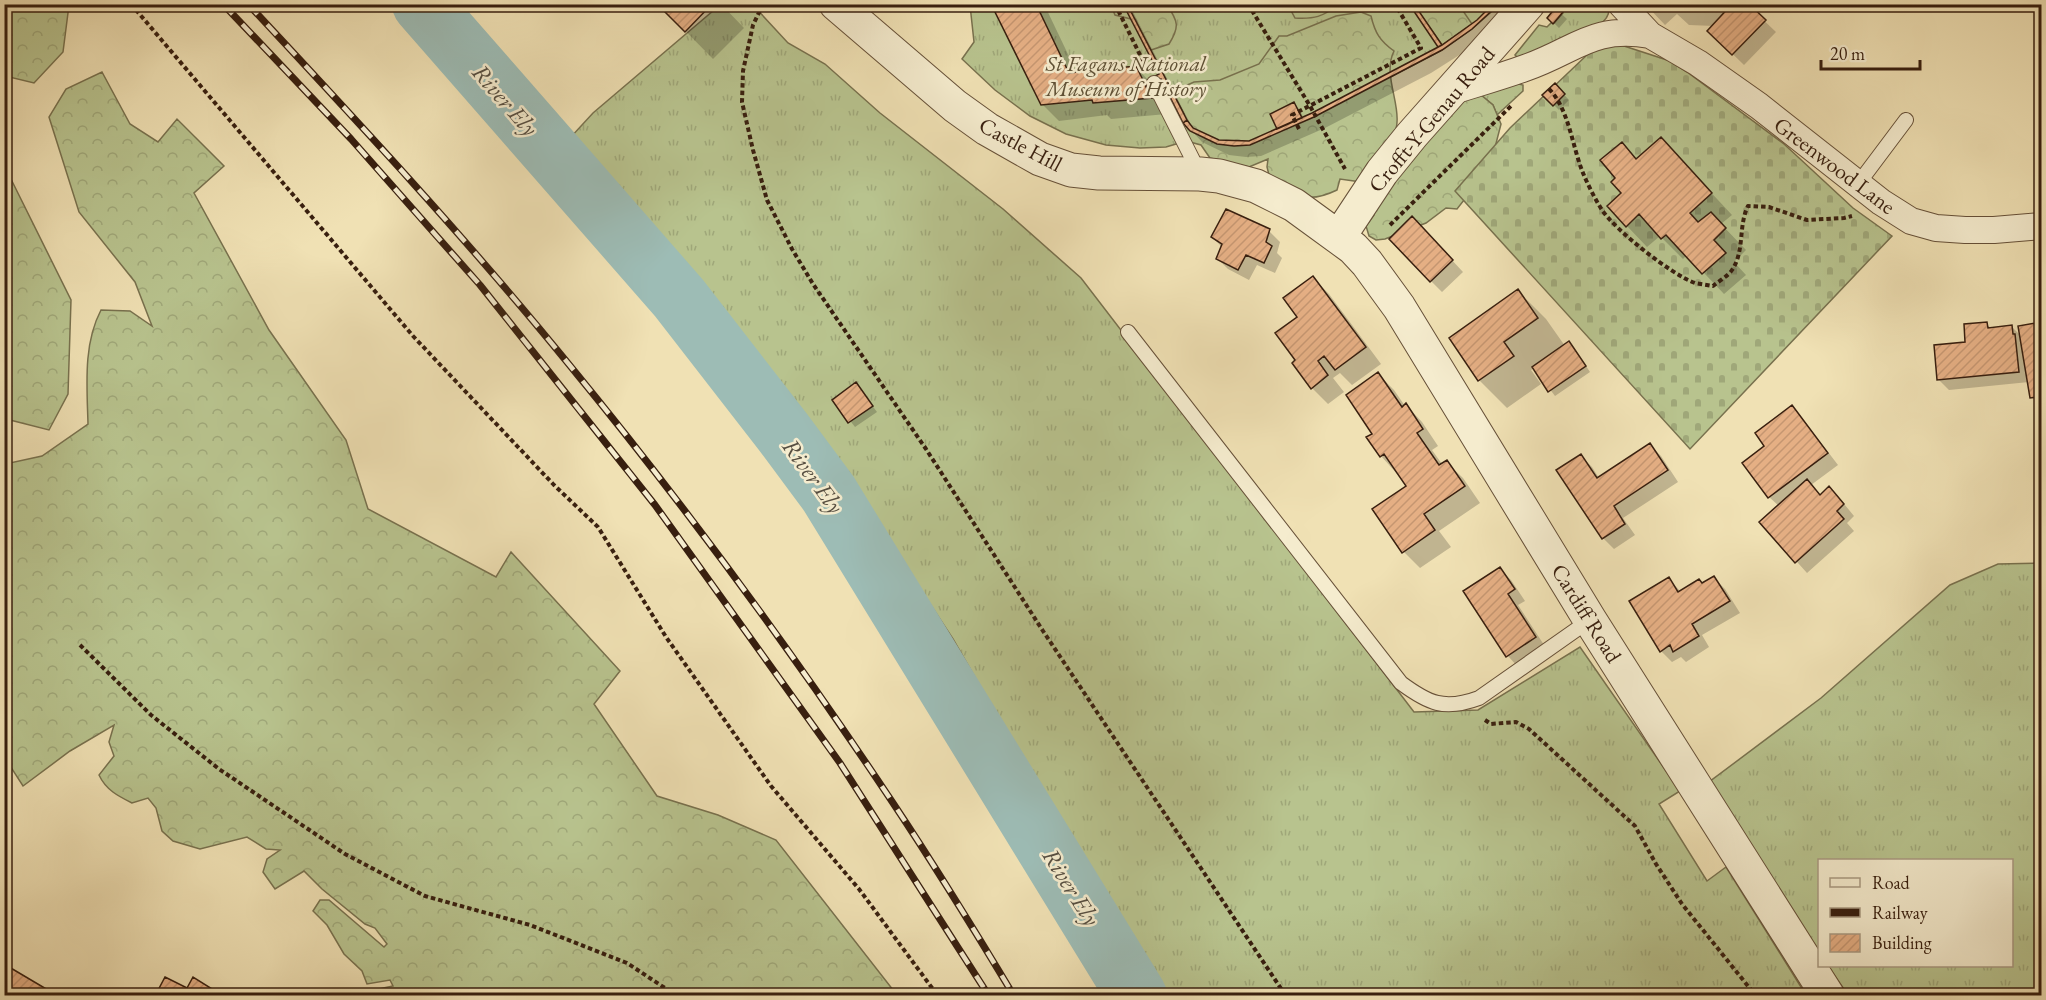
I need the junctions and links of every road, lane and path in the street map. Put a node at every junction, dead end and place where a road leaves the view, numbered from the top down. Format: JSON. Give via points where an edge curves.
{"nodes":[{"id":1,"x":131,"y":4,"type":"edge"},
{"id":2,"x":763,"y":4,"type":"edge"},
{"id":3,"x":836,"y":4,"type":"edge"},
{"id":4,"x":1115,"y":4,"type":"edge"},
{"id":5,"x":1248,"y":4,"type":"edge"},
{"id":6,"x":1528,"y":4,"type":"edge"},
{"id":7,"x":1621,"y":4,"type":"edge"},
{"id":8,"x":1397,"y":5,"type":"edge"},
{"id":9,"x":1650,"y":35,"type":"junction"},
{"id":10,"x":1154,"y":83,"type":"joint"},
{"id":11,"x":1551,"y":90,"type":"dead end"},
{"id":12,"x":1450,"y":92,"type":"junction"},
{"id":13,"x":1512,"y":105,"type":"dead end"},
{"id":14,"x":1310,"y":106,"type":"junction"},
{"id":15,"x":1906,"y":120,"type":"dead end"},
{"id":16,"x":1299,"y":129,"type":"dead end"},
{"id":17,"x":1346,"y":169,"type":"dead end"},
{"id":18,"x":1200,"y":174,"type":"junction"},
{"id":19,"x":1858,"y":184,"type":"junction"},
{"id":20,"x":1881,"y":202,"type":"junction"},
{"id":21,"x":1606,"y":215,"type":"junction"},
{"id":22,"x":1616,"y":216,"type":"dead end"},
{"id":23,"x":1388,"y":226,"type":"dead end"},
{"id":24,"x":2042,"y":226,"type":"edge"},
{"id":25,"x":1339,"y":237,"type":"junction"},
{"id":26,"x":1128,"y":332,"type":"dead end"},
{"id":27,"x":1590,"y":620,"type":"junction"},
{"id":28,"x":80,"y":645,"type":"dead end"},
{"id":29,"x":1470,"y":701,"type":"junction"},
{"id":30,"x":677,"y":996,"type":"edge"},
{"id":31,"x":938,"y":996,"type":"edge"},
{"id":32,"x":1286,"y":996,"type":"edge"},
{"id":33,"x":1756,"y":996,"type":"edge"},
{"id":34,"x":1828,"y":996,"type":"edge"}],
"edges":[{"from":1,"to":31,"type":"path","via":[[413,336],[598,527],[666,637],[771,786],[859,889]]},
{"from":2,"to":32,"type":"path","via":[[753,25],[743,71],[742,102],[767,200],[792,249]]},
{"from":3,"to":18,"type":"street","name":"Castle Hill","via":[[955,106],[1041,159],[1071,170],[1099,173]]},
{"from":4,"to":10,"type":"path"},
{"from":5,"to":14,"type":"path"},
{"from":6,"to":12,"type":"street","name":"Crofft-Y-Genau Road"},
{"from":7,"to":9,"type":"street","name":"Greenwood Lane"},
{"from":8,"to":14,"type":"path","via":[[1421,48]]},
{"from":9,"to":12,"type":"street","name":"Greenwood Lane","via":[[1608,33],[1585,39],[1525,68]]},
{"from":9,"to":19,"type":"street","name":"Greenwood Lane","via":[[1716,75]]},
{"from":10,"to":18,"type":"lane"},
{"from":11,"to":21,"type":"path","via":[[1564,109],[1583,173]]},
{"from":12,"to":25,"type":"street","name":"Crofft-Y-Genau Road","via":[[1382,171]]},
{"from":13,"to":23,"type":"path"},
{"from":14,"to":16,"type":"path","via":[[1292,115]]},
{"from":14,"to":17,"type":"path"},
{"from":15,"to":19,"type":"lane"},
{"from":18,"to":25,"type":"street","name":"Castle Hill","via":[[1256,186],[1294,205]]},
{"from":19,"to":20,"type":"street","name":"Greenwood Lane"},
{"from":20,"to":21,"type":"path","via":[[1844,218],[1807,220],[1769,207],[1748,206],[1743,216],[1739,255],[1731,272],[1713,286],[1694,282],[1662,264],[1617,229]]},
{"from":20,"to":24,"type":"street","name":"Greenwood Lane","via":[[1911,221],[1936,228],[1994,230]]},
{"from":21,"to":22,"type":"path"},
{"from":25,"to":27,"type":"street","name":"Cardiff Road","via":[[1367,263],[1399,307]]},
{"from":26,"to":29,"type":"lane","via":[[1401,683],[1422,699],[1443,704]]},
{"from":27,"to":29,"type":"lane"},
{"from":27,"to":34,"type":"street","name":"Cardiff Road"},
{"from":28,"to":30,"type":"path","via":[[151,715],[219,769],[345,854],[425,896],[530,925],[627,963]]},
{"from":29,"to":33,"type":"path","via":[[1491,724],[1516,722],[1529,729],[1635,826],[1682,904]]}]}
